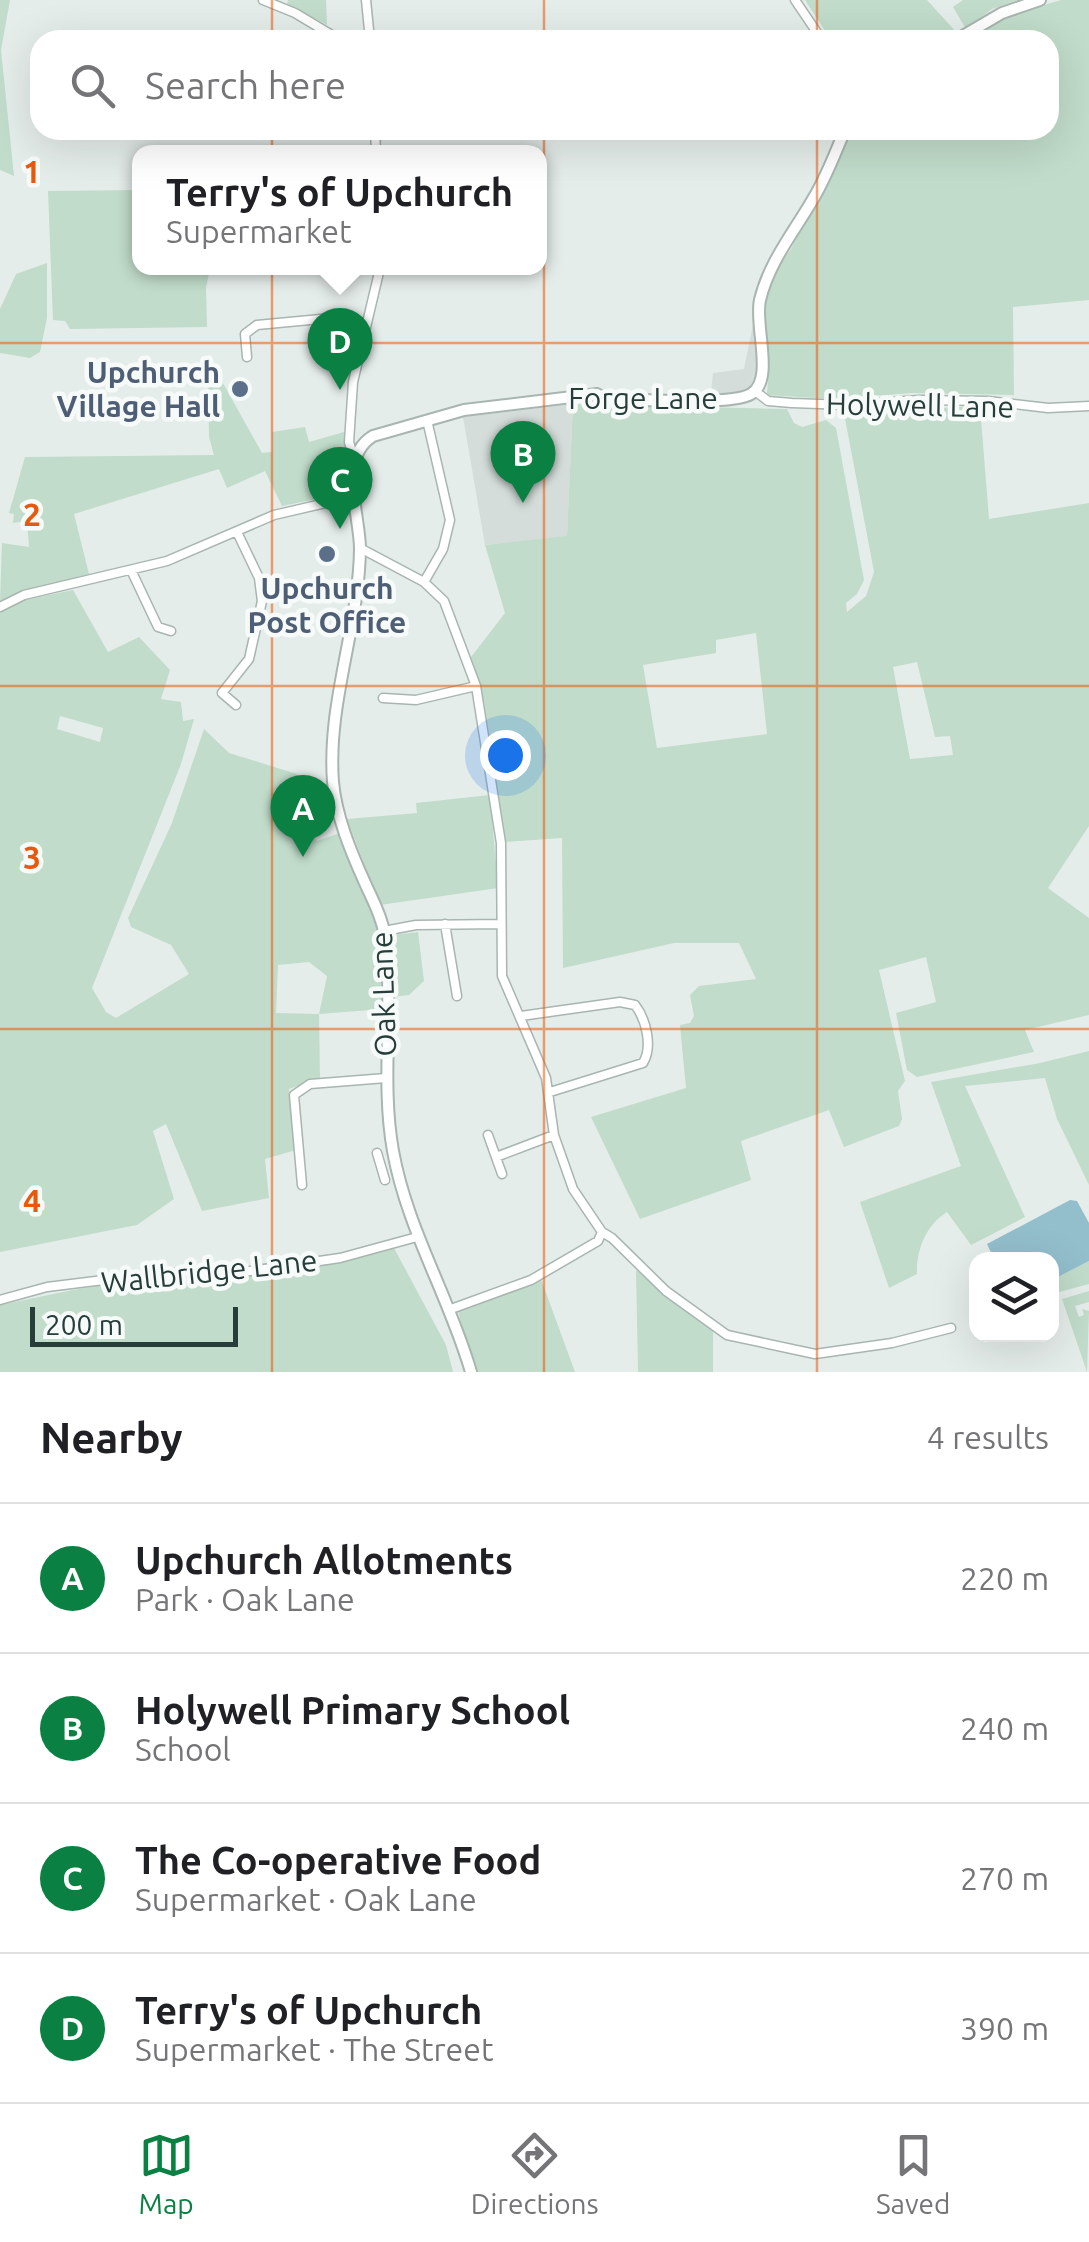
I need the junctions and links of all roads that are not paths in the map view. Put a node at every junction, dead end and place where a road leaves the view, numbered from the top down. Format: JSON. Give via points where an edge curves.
{"nodes":[{"id":1,"x":262,"y":0,"type":"edge"},
{"id":2,"x":366,"y":0,"type":"edge"},
{"id":3,"x":794,"y":0,"type":"edge"},
{"id":4,"x":1040,"y":0,"type":"edge"},
{"id":5,"x":323,"y":30,"type":"edge"},
{"id":6,"x":369,"y":30,"type":"edge"},
{"id":7,"x":815,"y":30,"type":"edge"},
{"id":8,"x":973,"y":30,"type":"edge"},
{"id":9,"x":840,"y":140,"type":"edge"},
{"id":10,"x":378,"y":275,"type":"edge"},
{"id":11,"x":365,"y":324,"type":"junction"},
{"id":12,"x":246,"y":357,"type":"dead end"},
{"id":13,"x":756,"y":391,"type":"junction"},
{"id":14,"x":1089,"y":406,"type":"edge"},
{"id":15,"x":427,"y":420,"type":"junction"},
{"id":16,"x":352,"y":436,"type":"junction"},
{"id":17,"x":365,"y":441,"type":"junction"},
{"id":18,"x":354,"y":460,"type":"junction"},
{"id":19,"x":356,"y":496,"type":"junction"},
{"id":20,"x":237,"y":532,"type":"junction"},
{"id":21,"x":360,"y":548,"type":"junction"},
{"id":22,"x":130,"y":570,"type":"junction"},
{"id":23,"x":424,"y":582,"type":"junction"},
{"id":24,"x":0,"y":606,"type":"edge"},
{"id":25,"x":171,"y":631,"type":"dead end"},
{"id":26,"x":476,"y":686,"type":"junction"},
{"id":27,"x":388,"y":702,"type":"dead end"},
{"id":28,"x":236,"y":705,"type":"dead end"},
{"id":29,"x":445,"y":924,"type":"junction"},
{"id":30,"x":501,"y":924,"type":"junction"},
{"id":31,"x":384,"y":931,"type":"junction"},
{"id":32,"x":457,"y":996,"type":"dead end"},
{"id":33,"x":521,"y":1016,"type":"junction"},
{"id":34,"x":386,"y":1078,"type":"junction"},
{"id":35,"x":550,"y":1092,"type":"junction"},
{"id":36,"x":488,"y":1135,"type":"dead end"},
{"id":37,"x":554,"y":1136,"type":"junction"},
{"id":38,"x":377,"y":1153,"type":"dead end"},
{"id":39,"x":496,"y":1156,"type":"junction"},
{"id":40,"x":395,"y":1162,"type":"junction"},
{"id":41,"x":380,"y":1166,"type":"junction"},
{"id":42,"x":314,"y":1168,"type":"dead end"},
{"id":43,"x":301,"y":1169,"type":"junction"},
{"id":44,"x":502,"y":1174,"type":"dead end"},
{"id":45,"x":384,"y":1180,"type":"dead end"},
{"id":46,"x":302,"y":1185,"type":"dead end"},
{"id":47,"x":602,"y":1232,"type":"junction"},
{"id":48,"x":417,"y":1237,"type":"junction"},
{"id":49,"x":0,"y":1300,"type":"edge"},
{"id":50,"x":451,"y":1310,"type":"junction"},
{"id":51,"x":951,"y":1328,"type":"dead end"},
{"id":52,"x":471,"y":1372,"type":"edge"}],
"edges":[{"from":1,"to":5,"type":"street"},
{"from":2,"to":6,"type":"street"},
{"from":3,"to":7,"type":"street"},
{"from":4,"to":8,"type":"street"},
{"from":9,"to":13,"type":"street","name":"Forge Lane","via":[[763,289],[763,371]]},
{"from":10,"to":11,"type":"street"},
{"from":11,"to":12,"type":"street","via":[[342,317],[256,325],[245,334]]},
{"from":11,"to":16,"type":"street","via":[[352,386]]},
{"from":13,"to":14,"type":"street","name":"Holywell Lane","via":[[769,402]]},
{"from":13,"to":15,"type":"street","name":"Forge Lane","via":[[716,400],[584,395]]},
{"from":15,"to":17,"type":"street","name":"Forge Lane"},
{"from":15,"to":23,"type":"street","via":[[450,520]]},
{"from":16,"to":17,"type":"street"},
{"from":16,"to":18,"type":"street"},
{"from":17,"to":18,"type":"street","name":"Oak Lane"},
{"from":18,"to":19,"type":"street","name":"Oak Lane"},
{"from":19,"to":20,"type":"street","via":[[277,514]]},
{"from":19,"to":21,"type":"street","name":"Oak Lane"},
{"from":20,"to":22,"type":"street"},
{"from":20,"to":28,"type":"street","via":[[262,598],[248,661],[222,692]]},
{"from":21,"to":23,"type":"street"},
{"from":21,"to":31,"type":"street","name":"Oak Lane","via":[[333,780]]},
{"from":22,"to":24,"type":"street"},
{"from":22,"to":25,"type":"street","via":[[158,627]]},
{"from":23,"to":26,"type":"street","via":[[444,601]]},
{"from":26,"to":27,"type":"street"},
{"from":26,"to":30,"type":"street","via":[[501,843]]},
{"from":29,"to":30,"type":"street"},
{"from":29,"to":31,"type":"street"},
{"from":29,"to":32,"type":"street"},
{"from":30,"to":33,"type":"street","via":[[502,976]]},
{"from":31,"to":34,"type":"street","name":"Oak Lane"},
{"from":33,"to":35,"type":"street"},
{"from":33,"to":35,"type":"street","via":[[620,1002],[636,1005],[642,1014],[649,1051],[643,1063]]},
{"from":34,"to":40,"type":"street","name":"Oak Lane"},
{"from":34,"to":43,"type":"street","via":[[298,1090],[292,1104]]},
{"from":35,"to":37,"type":"street"},
{"from":36,"to":39,"type":"street"},
{"from":37,"to":39,"type":"street"},
{"from":37,"to":47,"type":"street","via":[[573,1189]]},
{"from":38,"to":41,"type":"street"},
{"from":39,"to":44,"type":"street"},
{"from":40,"to":41,"type":"street"},
{"from":40,"to":48,"type":"street","name":"Oak Lane"},
{"from":41,"to":45,"type":"street"},
{"from":42,"to":43,"type":"street"},
{"from":43,"to":46,"type":"street"},
{"from":47,"to":50,"type":"street","via":[[532,1280]]},
{"from":47,"to":51,"type":"street","via":[[727,1335],[815,1354]]},
{"from":48,"to":49,"type":"street","name":"Wallbridge Lane","via":[[340,1258],[128,1277]]},
{"from":48,"to":50,"type":"street","name":"Oak Lane"},
{"from":50,"to":52,"type":"street","name":"Oak Lane"}]}
